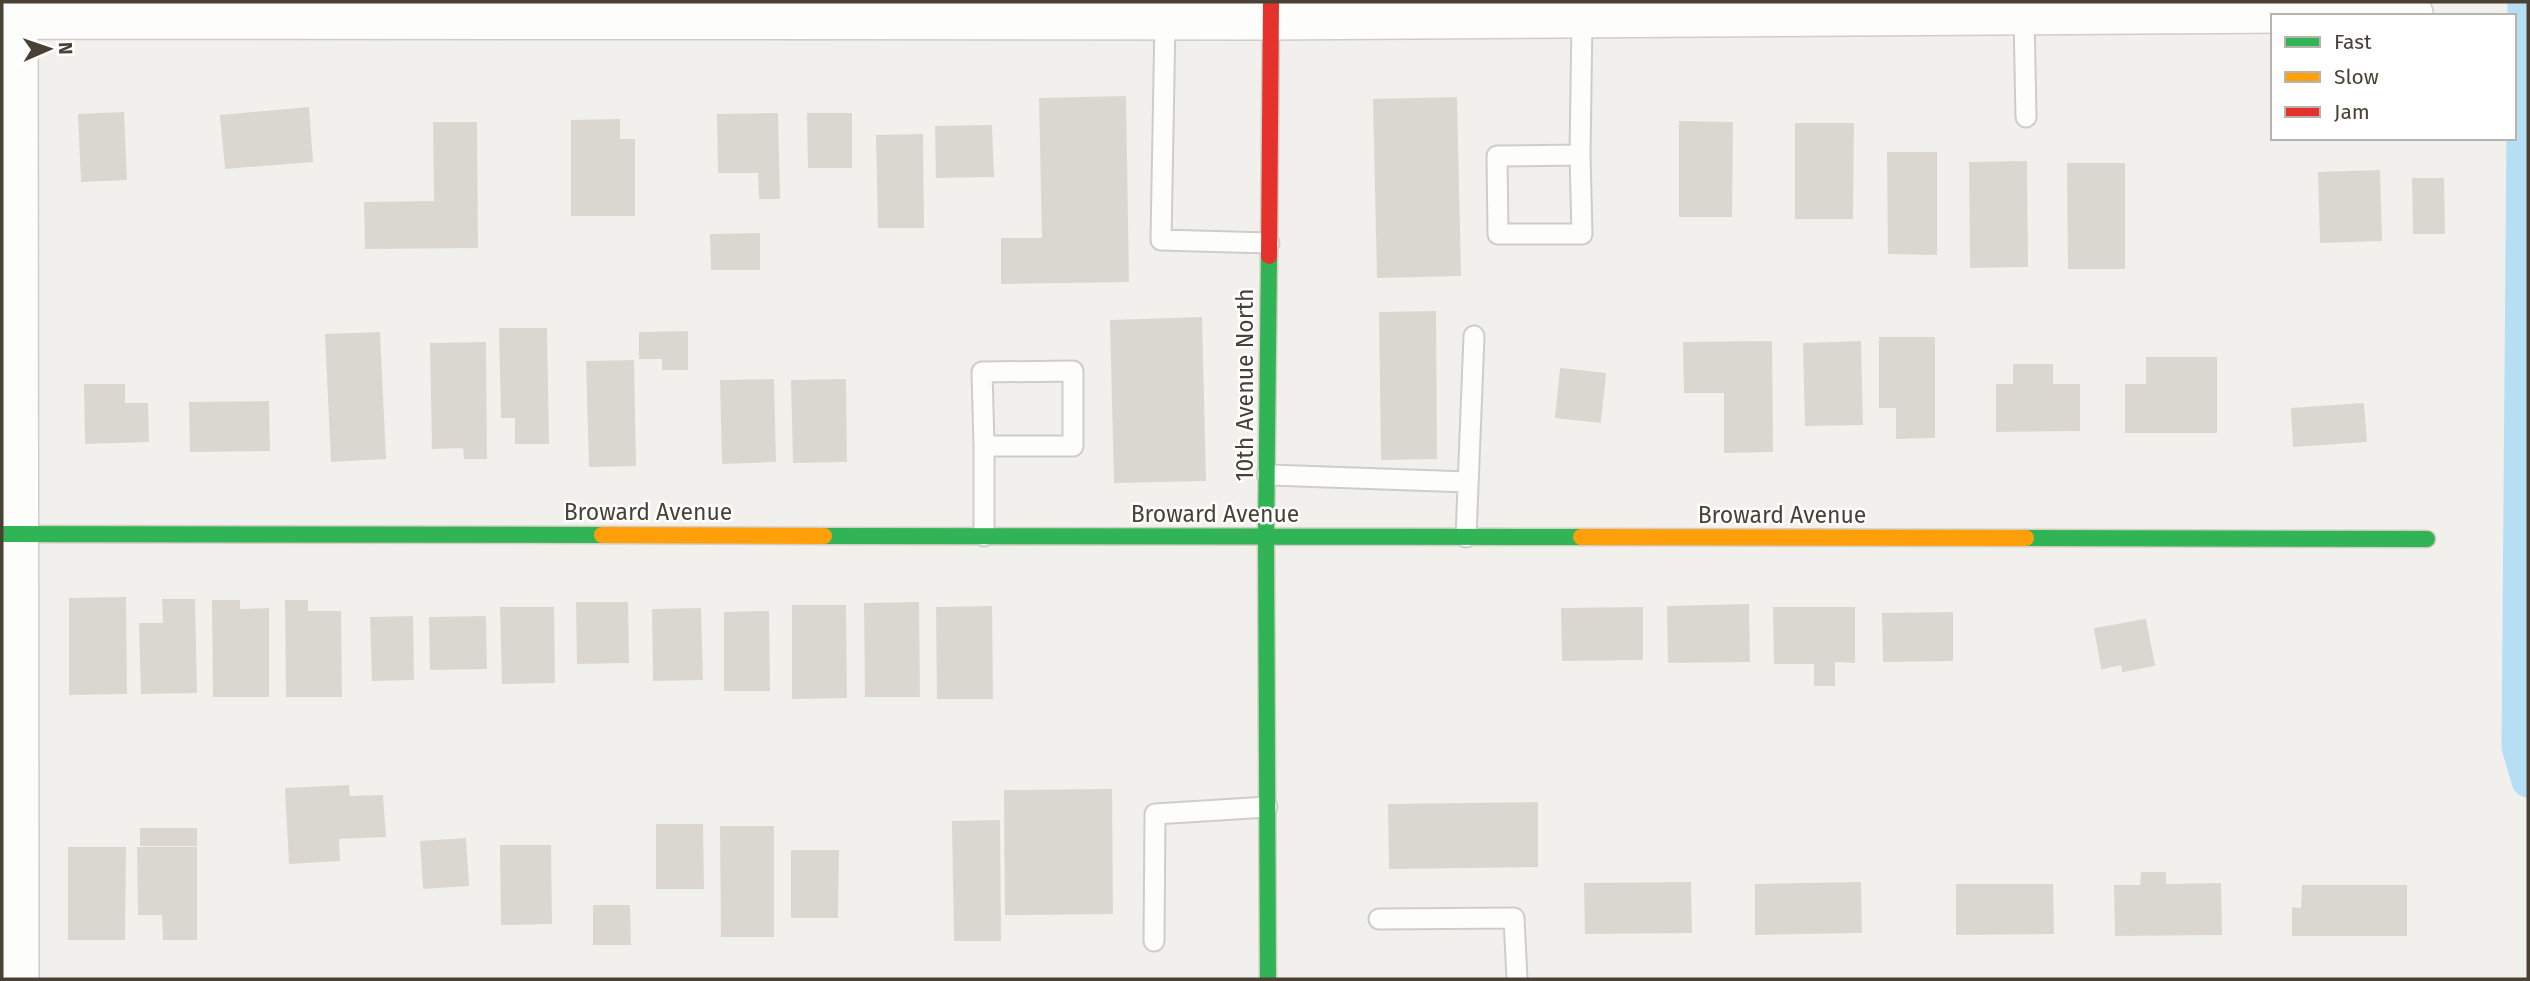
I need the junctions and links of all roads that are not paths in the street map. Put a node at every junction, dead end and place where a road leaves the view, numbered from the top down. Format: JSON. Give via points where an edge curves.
{"nodes":[{"id":1,"x":502,"y":11,"type":"edge"},
{"id":2,"x":756,"y":11,"type":"edge"},
{"id":3,"x":1474,"y":11,"type":"edge"},
{"id":4,"x":1271,"y":12,"type":"edge"},
{"id":5,"x":2414,"y":13,"type":"dead end"},
{"id":6,"x":13,"y":14,"type":"edge"},
{"id":7,"x":2024,"y":15,"type":"junction"},
{"id":8,"x":1581,"y":19,"type":"junction"},
{"id":9,"x":1165,"y":21,"type":"junction"},
{"id":10,"x":2026,"y":117,"type":"dead end"},
{"id":11,"x":1580,"y":155,"type":"junction"},
{"id":12,"x":1269,"y":243,"type":"junction"},
{"id":13,"x":1474,"y":335,"type":"dead end"},
{"id":14,"x":984,"y":446,"type":"junction"},
{"id":15,"x":1267,"y":475,"type":"junction"},
{"id":16,"x":1468,"y":482,"type":"junction"},
{"id":17,"x":10,"y":534,"type":"edge"},
{"id":18,"x":984,"y":536,"type":"junction"},
{"id":19,"x":1266,"y":536,"type":"junction"},
{"id":20,"x":1466,"y":537,"type":"junction"},
{"id":21,"x":2427,"y":539,"type":"dead end"},
{"id":22,"x":1267,"y":807,"type":"junction"},
{"id":23,"x":11,"y":820,"type":"edge"},
{"id":24,"x":1379,"y":919,"type":"dead end"},
{"id":25,"x":1154,"y":941,"type":"dead end"},
{"id":26,"x":20,"y":979,"type":"edge"},
{"id":27,"x":1268,"y":979,"type":"edge"},
{"id":28,"x":1517,"y":979,"type":"edge"}],
"edges":[{"from":1,"to":2,"type":"street"},
{"from":1,"to":6,"type":"street"},
{"from":2,"to":9,"type":"street"},
{"from":3,"to":4,"type":"street"},
{"from":3,"to":8,"type":"street"},
{"from":4,"to":9,"type":"street"},
{"from":4,"to":12,"type":"street","name":"10th Avenue North"},
{"from":5,"to":7,"type":"street"},
{"from":6,"to":17,"type":"street"},
{"from":7,"to":8,"type":"street"},
{"from":7,"to":10,"type":"lane"},
{"from":8,"to":11,"type":"lane"},
{"from":9,"to":12,"type":"lane","via":[[1161,240]]},
{"from":11,"to":11,"type":"lane","via":[[1497,156],[1498,234],[1582,234]]},
{"from":12,"to":15,"type":"street","name":"10th Avenue North"},
{"from":13,"to":16,"type":"lane"},
{"from":14,"to":14,"type":"lane","via":[[1073,446],[1073,371],[982,372]]},
{"from":14,"to":18,"type":"lane"},
{"from":15,"to":16,"type":"lane"},
{"from":15,"to":19,"type":"street","name":"10th Avenue North"},
{"from":16,"to":20,"type":"lane"},
{"from":17,"to":18,"type":"street","name":"Broward Avenue"},
{"from":17,"to":23,"type":"street"},
{"from":18,"to":19,"type":"street","name":"Broward Avenue"},
{"from":19,"to":20,"type":"street","name":"Broward Avenue"},
{"from":19,"to":22,"type":"street","name":"10th Avenue North"},
{"from":20,"to":21,"type":"street","name":"Broward Avenue"},
{"from":22,"to":25,"type":"lane","via":[[1155,814]]},
{"from":22,"to":27,"type":"street","name":"10th Avenue North"},
{"from":23,"to":26,"type":"street"},
{"from":24,"to":28,"type":"lane","via":[[1514,918]]}]}
